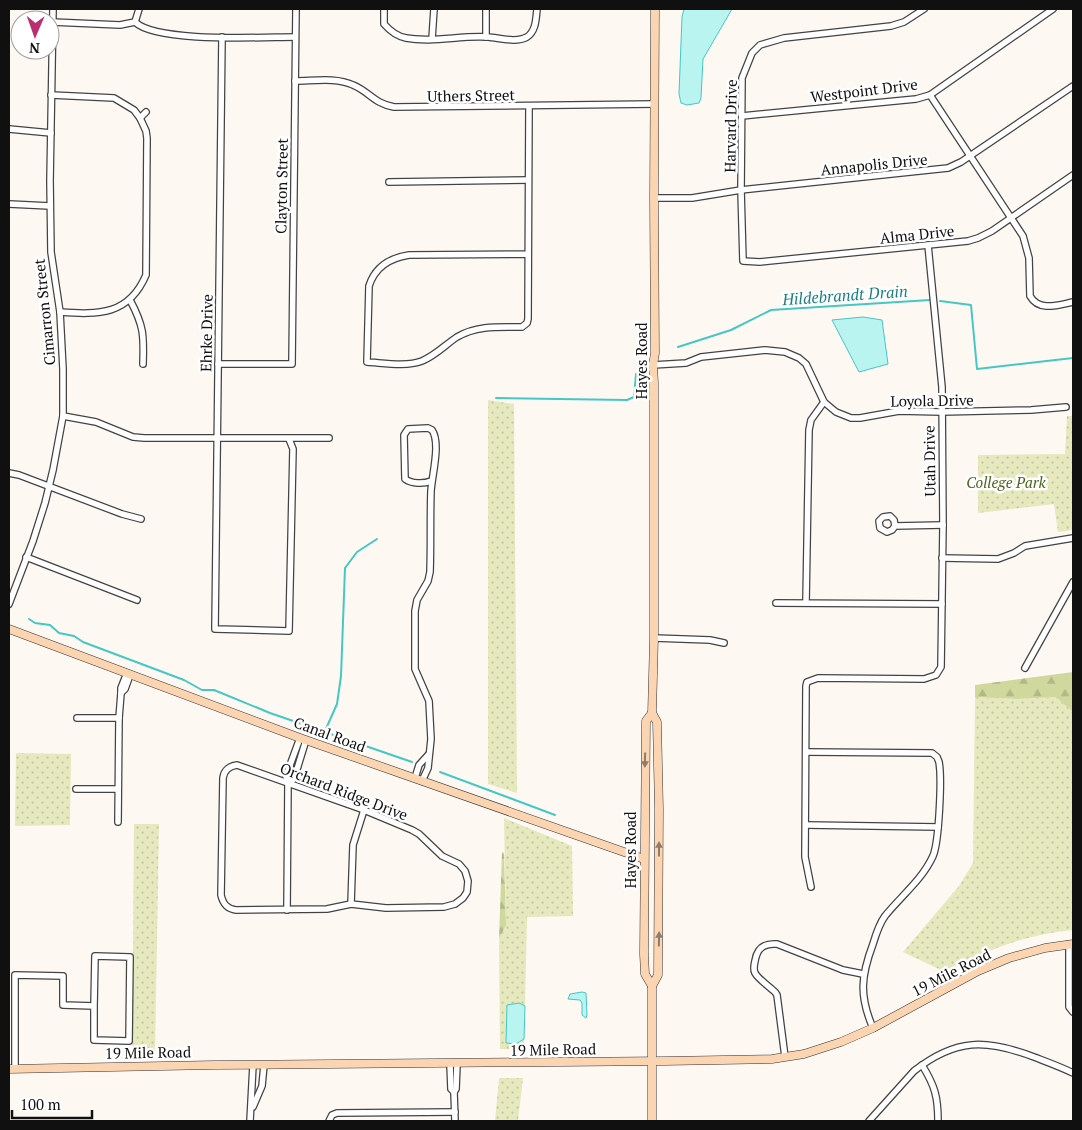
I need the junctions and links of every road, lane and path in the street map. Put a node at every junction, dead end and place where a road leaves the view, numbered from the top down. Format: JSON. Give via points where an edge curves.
{"nodes":[{"id":1,"x":139,"y":9,"type":"edge"},
{"id":2,"x":296,"y":9,"type":"edge"},
{"id":3,"x":384,"y":9,"type":"edge"},
{"id":4,"x":434,"y":9,"type":"edge"},
{"id":5,"x":486,"y":9,"type":"edge"},
{"id":6,"x":537,"y":9,"type":"edge"},
{"id":7,"x":655,"y":9,"type":"edge"},
{"id":8,"x":924,"y":9,"type":"edge"},
{"id":9,"x":1052,"y":9,"type":"edge"},
{"id":10,"x":60,"y":22,"type":"edge"},
{"id":11,"x":135,"y":22,"type":"junction"},
{"id":12,"x":222,"y":36,"type":"junction"},
{"id":13,"x":295,"y":37,"type":"junction"},
{"id":14,"x":486,"y":37,"type":"junction"},
{"id":15,"x":432,"y":39,"type":"junction"},
{"id":16,"x":51,"y":60,"type":"edge"},
{"id":17,"x":295,"y":81,"type":"junction"},
{"id":18,"x":1073,"y":86,"type":"edge"},
{"id":19,"x":51,"y":95,"type":"junction"},
{"id":20,"x":930,"y":95,"type":"junction"},
{"id":21,"x":655,"y":104,"type":"junction"},
{"id":22,"x":528,"y":106,"type":"junction"},
{"id":23,"x":146,"y":112,"type":"dead end"},
{"id":24,"x":742,"y":116,"type":"junction"},
{"id":25,"x":140,"y":118,"type":"junction"},
{"id":26,"x":9,"y":129,"type":"edge"},
{"id":27,"x":51,"y":132,"type":"junction"},
{"id":28,"x":970,"y":156,"type":"junction"},
{"id":29,"x":1073,"y":175,"type":"edge"},
{"id":30,"x":528,"y":180,"type":"junction"},
{"id":31,"x":389,"y":182,"type":"dead end"},
{"id":32,"x":742,"y":190,"type":"junction"},
{"id":33,"x":654,"y":198,"type":"junction"},
{"id":34,"x":9,"y":204,"type":"edge"},
{"id":35,"x":50,"y":206,"type":"junction"},
{"id":36,"x":1011,"y":217,"type":"junction"},
{"id":37,"x":928,"y":246,"type":"junction"},
{"id":38,"x":528,"y":254,"type":"junction"},
{"id":39,"x":745,"y":262,"type":"joint"},
{"id":40,"x":130,"y":300,"type":"junction"},
{"id":41,"x":1073,"y":302,"type":"edge"},
{"id":42,"x":60,"y":312,"type":"junction"},
{"id":43,"x":143,"y":364,"type":"dead end"},
{"id":44,"x":218,"y":364,"type":"junction"},
{"id":45,"x":653,"y":365,"type":"junction"},
{"id":46,"x":824,"y":402,"type":"junction"},
{"id":47,"x":1066,"y":407,"type":"dead end"},
{"id":48,"x":941,"y":412,"type":"junction"},
{"id":49,"x":62,"y":416,"type":"junction"},
{"id":50,"x":217,"y":438,"type":"junction"},
{"id":51,"x":329,"y":438,"type":"dead end"},
{"id":52,"x":288,"y":439,"type":"junction"},
{"id":53,"x":9,"y":473,"type":"edge"},
{"id":54,"x":432,"y":480,"type":"junction"},
{"id":55,"x":49,"y":487,"type":"junction"},
{"id":56,"x":141,"y":519,"type":"dead end"},
{"id":57,"x":943,"y":525,"type":"junction"},
{"id":58,"x":895,"y":526,"type":"dead end"},
{"id":59,"x":1073,"y":538,"type":"edge"},
{"id":60,"x":26,"y":557,"type":"junction"},
{"id":61,"x":942,"y":558,"type":"junction"},
{"id":62,"x":1073,"y":582,"type":"edge"},
{"id":63,"x":1067,"y":592,"type":"junction"},
{"id":64,"x":1073,"y":597,"type":"edge"},
{"id":65,"x":137,"y":600,"type":"dead end"},
{"id":66,"x":776,"y":602,"type":"dead end"},
{"id":67,"x":806,"y":602,"type":"junction"},
{"id":68,"x":9,"y":604,"type":"edge"},
{"id":69,"x":942,"y":604,"type":"junction"},
{"id":70,"x":9,"y":629,"type":"edge"},
{"id":71,"x":654,"y":638,"type":"junction"},
{"id":72,"x":724,"y":643,"type":"dead end"},
{"id":73,"x":1024,"y":668,"type":"dead end"},
{"id":74,"x":128,"y":674,"type":"junction"},
{"id":75,"x":652,"y":713,"type":"junction"},
{"id":76,"x":77,"y":718,"type":"dead end"},
{"id":77,"x":119,"y":718,"type":"junction"},
{"id":78,"x":303,"y":739,"type":"junction"},
{"id":79,"x":807,"y":752,"type":"junction"},
{"id":80,"x":418,"y":780,"type":"junction"},
{"id":81,"x":288,"y":783,"type":"junction"},
{"id":82,"x":76,"y":789,"type":"dead end"},
{"id":83,"x":118,"y":789,"type":"junction"},
{"id":84,"x":644,"y":803,"type":"junction"},
{"id":85,"x":659,"y":809,"type":"junction"},
{"id":86,"x":364,"y":810,"type":"junction"},
{"id":87,"x":118,"y":822,"type":"dead end"},
{"id":88,"x":806,"y":825,"type":"junction"},
{"id":89,"x":938,"y":828,"type":"junction"},
{"id":90,"x":644,"y":859,"type":"junction"},
{"id":91,"x":811,"y":887,"type":"dead end"},
{"id":92,"x":351,"y":904,"type":"junction"},
{"id":93,"x":644,"y":905,"type":"junction"},
{"id":94,"x":659,"y":908,"type":"junction"},
{"id":95,"x":287,"y":910,"type":"junction"},
{"id":96,"x":1071,"y":944,"type":"edge"},
{"id":97,"x":863,"y":974,"type":"junction"},
{"id":98,"x":652,"y":986,"type":"junction"},
{"id":99,"x":94,"y":1006,"type":"junction"},
{"id":100,"x":1073,"y":1012,"type":"edge"},
{"id":101,"x":873,"y":1028,"type":"junction"},
{"id":102,"x":784,"y":1057,"type":"junction"},
{"id":103,"x":653,"y":1061,"type":"junction"},
{"id":104,"x":453,"y":1064,"type":"junction"},
{"id":105,"x":253,"y":1065,"type":"junction"},
{"id":106,"x":264,"y":1065,"type":"junction"},
{"id":107,"x":922,"y":1065,"type":"junction"},
{"id":108,"x":12,"y":1069,"type":"edge"},
{"id":109,"x":1073,"y":1073,"type":"edge"},
{"id":110,"x":252,"y":1109,"type":"junction"},
{"id":111,"x":454,"y":1112,"type":"junction"},
{"id":112,"x":330,"y":1119,"type":"edge"},
{"id":113,"x":250,"y":1121,"type":"edge"},
{"id":114,"x":455,"y":1121,"type":"edge"},
{"id":115,"x":652,"y":1121,"type":"edge"},
{"id":116,"x":869,"y":1121,"type":"edge"},
{"id":117,"x":938,"y":1121,"type":"edge"}],
"edges":[{"from":1,"to":11,"type":"street"},
{"from":2,"to":13,"type":"street","name":"Clayton Street"},
{"from":3,"to":15,"type":"street","via":[[384,24],[391,32],[406,38]]},
{"from":4,"to":15,"type":"street"},
{"from":5,"to":14,"type":"street"},
{"from":6,"to":14,"type":"street","via":[[535,27],[527,37],[514,40]]},
{"from":7,"to":21,"type":"street","name":"Hayes Road"},
{"from":8,"to":24,"type":"street","name":"Harvard Drive","via":[[904,22],[890,26],[784,38],[760,45],[748,60],[742,78]]},
{"from":9,"to":20,"type":"street","name":"Westpoint Drive"},
{"from":10,"to":11,"type":"street","via":[[120,25]]},
{"from":11,"to":12,"type":"street","via":[[162,34]]},
{"from":12,"to":13,"type":"street"},
{"from":12,"to":44,"type":"street","name":"Ehrke Drive"},
{"from":13,"to":17,"type":"street","name":"Clayton Street"},
{"from":14,"to":15,"type":"street"},
{"from":16,"to":19,"type":"street","name":"Cimarron Street"},
{"from":17,"to":22,"type":"street","name":"Uthers Street","via":[[348,82],[380,104],[394,107]]},
{"from":17,"to":44,"type":"street","name":"Clayton Street","via":[[292,364]]},
{"from":18,"to":28,"type":"street","name":"Annapolis Drive"},
{"from":19,"to":25,"type":"street","via":[[114,98],[134,110]]},
{"from":19,"to":27,"type":"street","name":"Cimarron Street"},
{"from":20,"to":24,"type":"street","name":"Westpoint Drive"},
{"from":20,"to":28,"type":"street"},
{"from":21,"to":22,"type":"street","name":"Uthers Street"},
{"from":21,"to":33,"type":"street","name":"Hayes Road"},
{"from":22,"to":30,"type":"street"},
{"from":23,"to":25,"type":"street"},
{"from":24,"to":32,"type":"street","name":"Harvard Drive"},
{"from":25,"to":40,"type":"street","via":[[147,138],[147,266],[142,284]]},
{"from":26,"to":27,"type":"street"},
{"from":27,"to":35,"type":"street","name":"Cimarron Street"},
{"from":28,"to":32,"type":"street","name":"Annapolis Drive","via":[[955,166],[940,170]]},
{"from":28,"to":36,"type":"street"},
{"from":29,"to":36,"type":"street","name":"Alma Drive"},
{"from":30,"to":31,"type":"street"},
{"from":30,"to":38,"type":"street"},
{"from":32,"to":33,"type":"street","name":"Annapolis Drive","via":[[692,198]]},
{"from":32,"to":39,"type":"street","name":"Harvard Drive","via":[[742,258]]},
{"from":33,"to":45,"type":"street","name":"Hayes Road"},
{"from":34,"to":35,"type":"street"},
{"from":35,"to":42,"type":"street","name":"Cimarron Street","via":[[51,257]]},
{"from":36,"to":37,"type":"street","name":"Alma Drive","via":[[978,238]]},
{"from":36,"to":41,"type":"street","via":[[1028,250],[1030,296],[1037,305]]},
{"from":37,"to":39,"type":"street","name":"Alma Drive"},
{"from":37,"to":48,"type":"street","name":"Utah Drive","via":[[940,363]]},
{"from":38,"to":38,"type":"street","via":[[409,255],[385,262],[369,286],[367,362],[420,362],[470,331],[522,328],[528,319]]},
{"from":40,"to":42,"type":"street","via":[[114,309],[98,312]]},
{"from":40,"to":43,"type":"street","via":[[142,323]]},
{"from":42,"to":49,"type":"street","name":"Cimarron Street"},
{"from":44,"to":50,"type":"street","name":"Ehrke Drive"},
{"from":45,"to":46,"type":"street","via":[[765,350],[785,352],[806,364]]},
{"from":45,"to":71,"type":"street","name":"Hayes Road"},
{"from":46,"to":48,"type":"street","name":"Loyola Drive","via":[[851,418],[899,411]]},
{"from":46,"to":67,"type":"street","via":[[811,420],[809,430]]},
{"from":47,"to":48,"type":"street","name":"Loyola Drive"},
{"from":48,"to":57,"type":"street","name":"Utah Drive"},
{"from":49,"to":50,"type":"street","via":[[96,422],[133,437]]},
{"from":49,"to":55,"type":"street","name":"Cimarron Street"},
{"from":50,"to":52,"type":"street"},
{"from":50,"to":52,"type":"street","name":"Ehrke Drive","via":[[215,629],[289,631],[293,449]]},
{"from":51,"to":52,"type":"street"},
{"from":53,"to":55,"type":"street"},
{"from":54,"to":54,"type":"street","via":[[434,433],[428,428],[408,429],[404,435],[405,479],[412,482]]},
{"from":54,"to":80,"type":"street","via":[[430,572],[415,611],[415,669],[429,701],[431,739],[428,768]]},
{"from":55,"to":56,"type":"street"},
{"from":55,"to":60,"type":"street","name":"Cimarron Street"},
{"from":57,"to":58,"type":"street"},
{"from":57,"to":61,"type":"street","name":"Utah Drive"},
{"from":59,"to":61,"type":"street","via":[[1024,546],[998,559]]},
{"from":60,"to":65,"type":"street"},
{"from":60,"to":68,"type":"street","name":"Cimarron Street"},
{"from":61,"to":69,"type":"street","name":"Utah Drive"},
{"from":62,"to":63,"type":"street"},
{"from":63,"to":64,"type":"street"},
{"from":63,"to":73,"type":"street"},
{"from":66,"to":67,"type":"street"},
{"from":67,"to":69,"type":"street"},
{"from":69,"to":79,"type":"street","name":"Utah Drive","via":[[942,660],[936,674],[924,679],[818,678],[807,682]]},
{"from":70,"to":74,"type":"street","name":"Canal Road"},
{"from":71,"to":72,"type":"street"},
{"from":71,"to":75,"type":"street","name":"Hayes Road"},
{"from":74,"to":77,"type":"street","via":[[121,693]]},
{"from":74,"to":78,"type":"street","name":"Canal Road"},
{"from":75,"to":84,"type":"street","name":"Hayes Road","one_way":true,"via":[[646,721]]},
{"from":75,"to":85,"type":"street","name":"Hayes Road","via":[[658,722]]},
{"from":76,"to":77,"type":"street"},
{"from":77,"to":83,"type":"street"},
{"from":78,"to":80,"type":"street","name":"Canal Road"},
{"from":78,"to":81,"type":"street","via":[[304,752],[294,779]]},
{"from":79,"to":88,"type":"street"},
{"from":79,"to":89,"type":"street","via":[[932,753],[940,766]]},
{"from":80,"to":90,"type":"street","name":"Canal Road"},
{"from":81,"to":86,"type":"street","name":"Orchard Ridge Drive"},
{"from":81,"to":95,"type":"street"},
{"from":81,"to":95,"type":"street","name":"Orchard Ridge Drive","via":[[242,766],[232,766],[225,771],[223,778],[222,895],[226,905],[233,910]]},
{"from":82,"to":83,"type":"street"},
{"from":83,"to":87,"type":"street"},
{"from":84,"to":85,"type":"street"},
{"from":84,"to":90,"type":"street","name":"Hayes Road"},
{"from":94,"to":85,"type":"street","name":"Hayes Road","one_way":true},
{"from":86,"to":92,"type":"street","via":[[353,845]]},
{"from":86,"to":92,"type":"street","name":"Orchard Ridge Drive","via":[[417,832],[442,856],[459,864],[468,881],[463,898],[444,907],[386,908]]},
{"from":88,"to":89,"type":"street"},
{"from":88,"to":91,"type":"street","via":[[805,857]]},
{"from":89,"to":97,"type":"street","via":[[929,865],[885,917]]},
{"from":90,"to":93,"type":"street","name":"Hayes Road"},
{"from":92,"to":95,"type":"street","via":[[327,909]]},
{"from":93,"to":94,"type":"street"},
{"from":93,"to":98,"type":"street","name":"Hayes Road","via":[[645,974]]},
{"from":98,"to":94,"type":"street","name":"Hayes Road","one_way":true,"via":[[658,975]]},
{"from":96,"to":100,"type":"street","via":[[1068,1007]]},
{"from":96,"to":101,"type":"street","name":"19 Mile Road","via":[[1036,950],[992,965]]},
{"from":97,"to":101,"type":"street","via":[[863,1000]]},
{"from":97,"to":102,"type":"street","via":[[843,970],[777,944],[761,947],[756,954],[754,969],[775,992]]},
{"from":98,"to":103,"type":"street","name":"Hayes Road"},
{"from":99,"to":99,"type":"street","via":[[95,956],[130,957],[129,1041],[94,1040]]},
{"from":99,"to":108,"type":"street","via":[[62,1005],[63,976],[15,975]]},
{"from":101,"to":102,"type":"street","name":"19 Mile Road","via":[[824,1048]]},
{"from":102,"to":103,"type":"street","name":"19 Mile Road"},
{"from":103,"to":104,"type":"street","name":"19 Mile Road"},
{"from":103,"to":115,"type":"street","name":"Hayes Road"},
{"from":104,"to":106,"type":"street","name":"19 Mile Road"},
{"from":104,"to":111,"type":"street"},
{"from":105,"to":106,"type":"street","name":"19 Mile Road"},
{"from":105,"to":108,"type":"street","name":"19 Mile Road"},
{"from":105,"to":110,"type":"street"},
{"from":106,"to":110,"type":"street","via":[[262,1086]]},
{"from":107,"to":109,"type":"street","via":[[963,1046],[985,1044],[1010,1049]]},
{"from":107,"to":116,"type":"street"},
{"from":107,"to":117,"type":"street","via":[[936,1091]]},
{"from":110,"to":113,"type":"street"},
{"from":111,"to":112,"type":"street","via":[[337,1113]]},
{"from":111,"to":114,"type":"street"}]}
